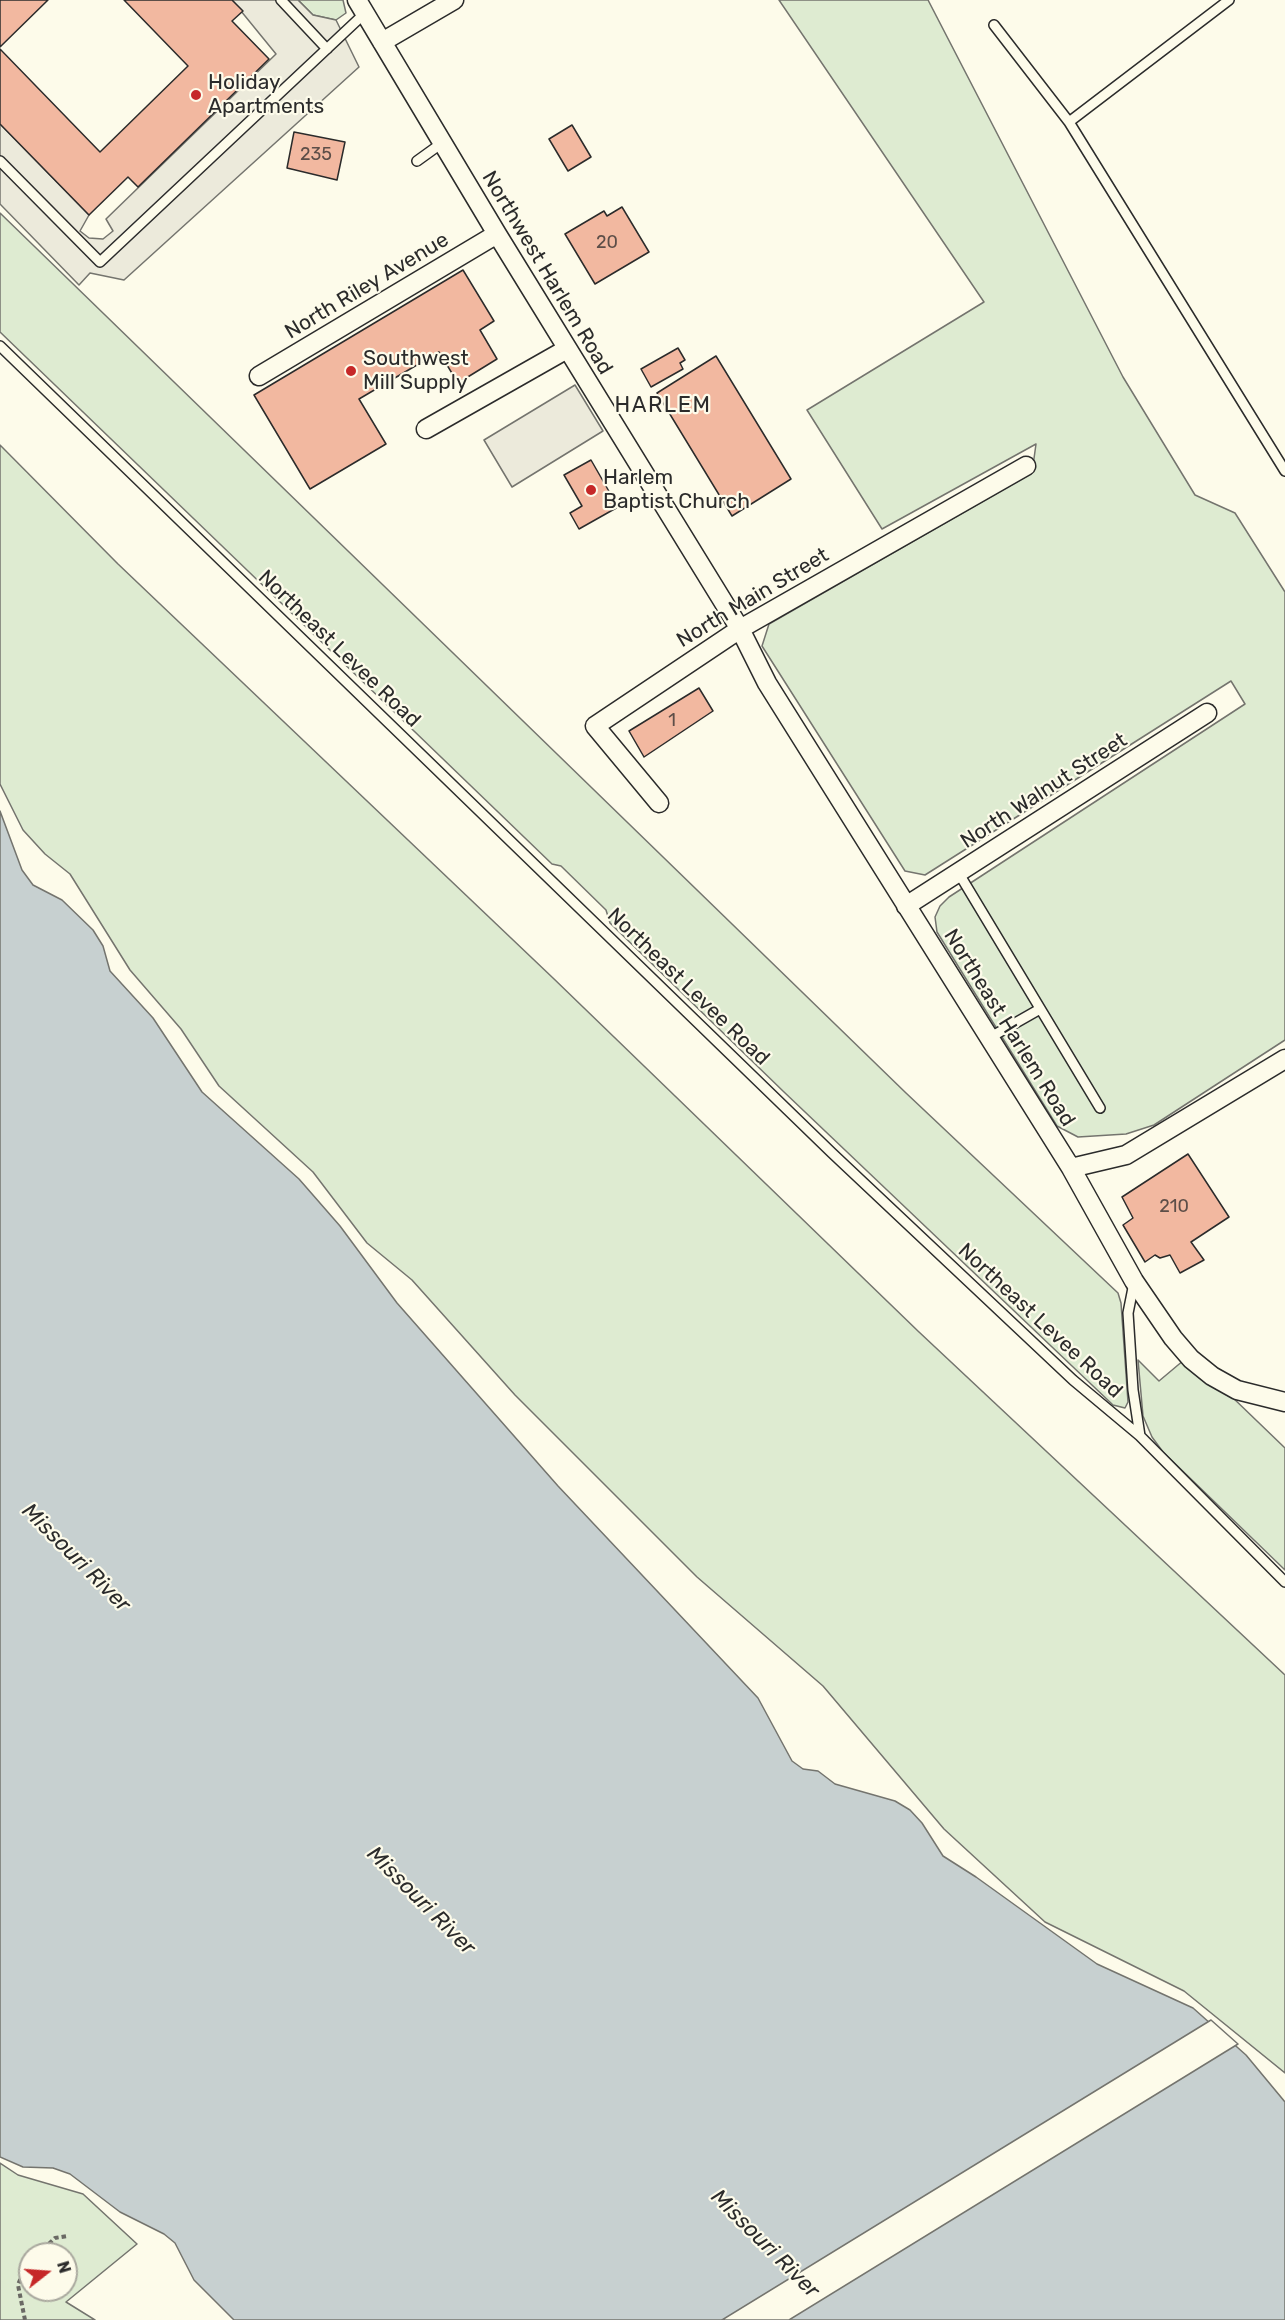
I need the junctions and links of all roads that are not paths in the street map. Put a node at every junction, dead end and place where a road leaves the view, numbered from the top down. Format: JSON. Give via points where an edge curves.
{"nodes":[{"id":1,"x":281,"y":0,"type":"edge"},
{"id":2,"x":454,"y":0,"type":"edge"},
{"id":3,"x":1229,"y":0,"type":"edge"},
{"id":4,"x":361,"y":7,"type":"edge"},
{"id":5,"x":994,"y":25,"type":"dead end"},
{"id":6,"x":382,"y":42,"type":"junction"},
{"id":7,"x":327,"y":49,"type":"junction"},
{"id":8,"x":1069,"y":122,"type":"junction"},
{"id":9,"x":442,"y":143,"type":"junction"},
{"id":10,"x":0,"y":161,"type":"edge"},
{"id":11,"x":417,"y":161,"type":"dead end"},
{"id":12,"x":497,"y":234,"type":"junction"},
{"id":13,"x":0,"y":346,"type":"edge"},
{"id":14,"x":567,"y":349,"type":"junction"},
{"id":15,"x":259,"y":376,"type":"dead end"},
{"id":16,"x":426,"y":429,"type":"dead end"},
{"id":17,"x":1026,"y":466,"type":"dead end"},
{"id":18,"x":1285,"y":471,"type":"edge"},
{"id":19,"x":740,"y":629,"type":"junction"},
{"id":20,"x":1207,"y":713,"type":"dead end"},
{"id":21,"x":659,"y":803,"type":"dead end"},
{"id":22,"x":958,"y":872,"type":"junction"},
{"id":23,"x":906,"y":906,"type":"junction"},
{"id":24,"x":1040,"y":1009,"type":"junction"},
{"id":25,"x":989,"y":1038,"type":"junction"},
{"id":26,"x":1285,"y":1059,"type":"edge"},
{"id":27,"x":1100,"y":1108,"type":"dead end"},
{"id":28,"x":1071,"y":1168,"type":"junction"},
{"id":29,"x":1134,"y":1281,"type":"junction"},
{"id":30,"x":1285,"y":1402,"type":"edge"},
{"id":31,"x":1140,"y":1436,"type":"junction"},
{"id":32,"x":1285,"y":1582,"type":"edge"}],
"edges":[{"from":1,"to":7,"type":"lane"},
{"from":2,"to":6,"type":"street"},
{"from":3,"to":8,"type":"lane"},
{"from":4,"to":6,"type":"street","name":"Northwest Harlem Road"},
{"from":4,"to":7,"type":"lane"},
{"from":5,"to":8,"type":"lane"},
{"from":6,"to":9,"type":"street","name":"Northwest Harlem Road"},
{"from":7,"to":10,"type":"lane","via":[[100,262]]},
{"from":8,"to":18,"type":"lane"},
{"from":9,"to":11,"type":"lane"},
{"from":9,"to":12,"type":"street","name":"Northwest Harlem Road"},
{"from":12,"to":14,"type":"street","name":"Northwest Harlem Road"},
{"from":12,"to":15,"type":"street","name":"North Riley Avenue"},
{"from":13,"to":31,"type":"lane","name":"Northeast Levee Road","via":[[832,1153],[1073,1380]]},
{"from":14,"to":16,"type":"street"},
{"from":14,"to":19,"type":"street","name":"Northwest Harlem Road"},
{"from":17,"to":19,"type":"street","name":"North Main Street"},
{"from":19,"to":21,"type":"street","name":"North Main Street","via":[[595,726]]},
{"from":19,"to":23,"type":"street","name":"Northeast Harlem Road","via":[[767,683]]},
{"from":20,"to":22,"type":"street","name":"North Walnut Street"},
{"from":22,"to":23,"type":"street","name":"North Walnut Street"},
{"from":22,"to":24,"type":"lane"},
{"from":23,"to":25,"type":"street","name":"Northeast Harlem Road"},
{"from":24,"to":25,"type":"lane"},
{"from":24,"to":27,"type":"lane"},
{"from":25,"to":28,"type":"street","name":"Northeast Harlem Road"},
{"from":26,"to":28,"type":"street","via":[[1126,1155]]},
{"from":28,"to":29,"type":"street","name":"Northeast Harlem Road"},
{"from":29,"to":30,"type":"street","name":"Northeast Harlem Road","via":[[1173,1338],[1212,1376],[1237,1389]]},
{"from":29,"to":31,"type":"lane","via":[[1128,1313],[1132,1390]]},
{"from":31,"to":32,"type":"lane","name":"Northeast Levee Road"}]}
